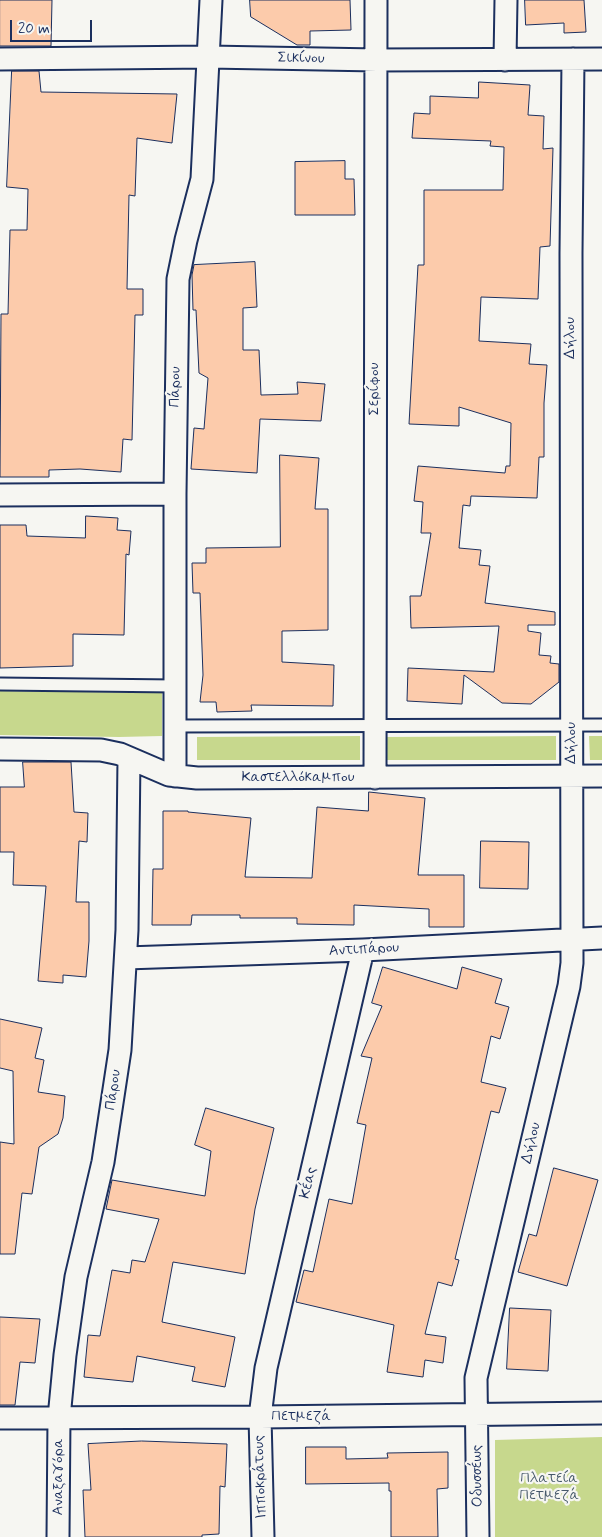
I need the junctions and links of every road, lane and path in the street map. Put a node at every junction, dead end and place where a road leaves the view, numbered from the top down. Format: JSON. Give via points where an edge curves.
{"nodes":[{"id":1,"x":211,"y":0,"type":"edge"},
{"id":2,"x":376,"y":0,"type":"edge"},
{"id":3,"x":506,"y":0,"type":"edge"},
{"id":4,"x":209,"y":58,"type":"junction"},
{"id":5,"x":0,"y":59,"type":"edge"},
{"id":6,"x":573,"y":59,"type":"junction"},
{"id":7,"x":602,"y":59,"type":"edge"},
{"id":8,"x":377,"y":60,"type":"junction"},
{"id":9,"x":506,"y":60,"type":"junction"},
{"id":10,"x":175,"y":494,"type":"junction"},
{"id":11,"x":0,"y":495,"type":"edge"},
{"id":12,"x":0,"y":684,"type":"edge"},
{"id":13,"x":174,"y":686,"type":"junction"},
{"id":14,"x":374,"y":725,"type":"junction"},
{"id":15,"x":572,"y":725,"type":"junction"},
{"id":16,"x":602,"y":725,"type":"edge"},
{"id":17,"x":175,"y":726,"type":"junction"},
{"id":18,"x":0,"y":749,"type":"edge"},
{"id":19,"x":129,"y":758,"type":"junction"},
{"id":20,"x":175,"y":776,"type":"junction"},
{"id":21,"x":602,"y":776,"type":"edge"},
{"id":22,"x":572,"y":777,"type":"junction"},
{"id":23,"x":375,"y":778,"type":"junction"},
{"id":24,"x":602,"y":938,"type":"edge"},
{"id":25,"x":573,"y":939,"type":"junction"},
{"id":26,"x":363,"y":950,"type":"junction"},
{"id":27,"x":126,"y":958,"type":"junction"},
{"id":28,"x":602,"y":1413,"type":"edge"},
{"id":29,"x":477,"y":1415,"type":"junction"},
{"id":30,"x":260,"y":1417,"type":"junction"},
{"id":31,"x":0,"y":1418,"type":"edge"},
{"id":32,"x":59,"y":1418,"type":"junction"},
{"id":33,"x":58,"y":1537,"type":"edge"},
{"id":34,"x":263,"y":1537,"type":"edge"},
{"id":35,"x":478,"y":1537,"type":"edge"}],
"edges":[{"from":1,"to":4,"type":"street","name":"Πάρου"},
{"from":2,"to":8,"type":"street","name":"Σερίφου"},
{"from":3,"to":9,"type":"street"},
{"from":4,"to":5,"type":"street","name":"Σικίνου"},
{"from":4,"to":8,"type":"street","name":"Σικίνου"},
{"from":4,"to":10,"type":"street","name":"Πάρου","via":[[202,179],[178,279]]},
{"from":6,"to":7,"type":"street","name":"Σικίνου"},
{"from":6,"to":9,"type":"street","name":"Σικίνου"},
{"from":6,"to":15,"type":"street","name":"Δήλου"},
{"from":8,"to":9,"type":"street","name":"Σικίνου"},
{"from":8,"to":14,"type":"street","name":"Σερίφου"},
{"from":10,"to":11,"type":"street"},
{"from":10,"to":13,"type":"street","name":"Πάρου"},
{"from":12,"to":13,"type":"lane"},
{"from":13,"to":17,"type":"street","name":"Πάρου"},
{"from":14,"to":15,"type":"lane"},
{"from":14,"to":17,"type":"lane"},
{"from":14,"to":23,"type":"street","name":"Σερίφου"},
{"from":15,"to":16,"type":"lane"},
{"from":15,"to":22,"type":"street","name":"Δήλου"},
{"from":17,"to":20,"type":"street","name":"Πάρου"},
{"from":18,"to":19,"type":"street","name":"Καστελλόκαμπου","via":[[101,750]]},
{"from":19,"to":20,"type":"street","name":"Καστελλόκαμπου"},
{"from":19,"to":27,"type":"street","name":"Πάρου"},
{"from":20,"to":23,"type":"street","name":"Καστελλόκαμπου"},
{"from":21,"to":22,"type":"street","name":"Καστελλόκαμπου"},
{"from":22,"to":23,"type":"street","name":"Καστελλόκαμπου"},
{"from":22,"to":25,"type":"street","name":"Δήλου"},
{"from":24,"to":25,"type":"street","name":"Αντιπάρου"},
{"from":25,"to":26,"type":"street","name":"Αντιπάρου"},
{"from":25,"to":29,"type":"street","name":"Δήλου","via":[[569,986],[476,1378]]},
{"from":26,"to":27,"type":"street","name":"Αντιπάρου"},
{"from":26,"to":30,"type":"street","name":"Κέας","via":[[270,1351]]},
{"from":27,"to":32,"type":"street","name":"Πάρου","via":[[112,1110],[76,1276]]},
{"from":28,"to":29,"type":"street","name":"Πετμεζά"},
{"from":29,"to":30,"type":"street","name":"Πετμεζά"},
{"from":29,"to":35,"type":"street","name":"Οδυσσέως"},
{"from":30,"to":32,"type":"street","name":"Πετμεζά"},
{"from":30,"to":34,"type":"street","name":"Ιπποκράτους"},
{"from":31,"to":32,"type":"street","name":"Πετμεζά"},
{"from":32,"to":33,"type":"street","name":"Αναξαγόρα"}]}
